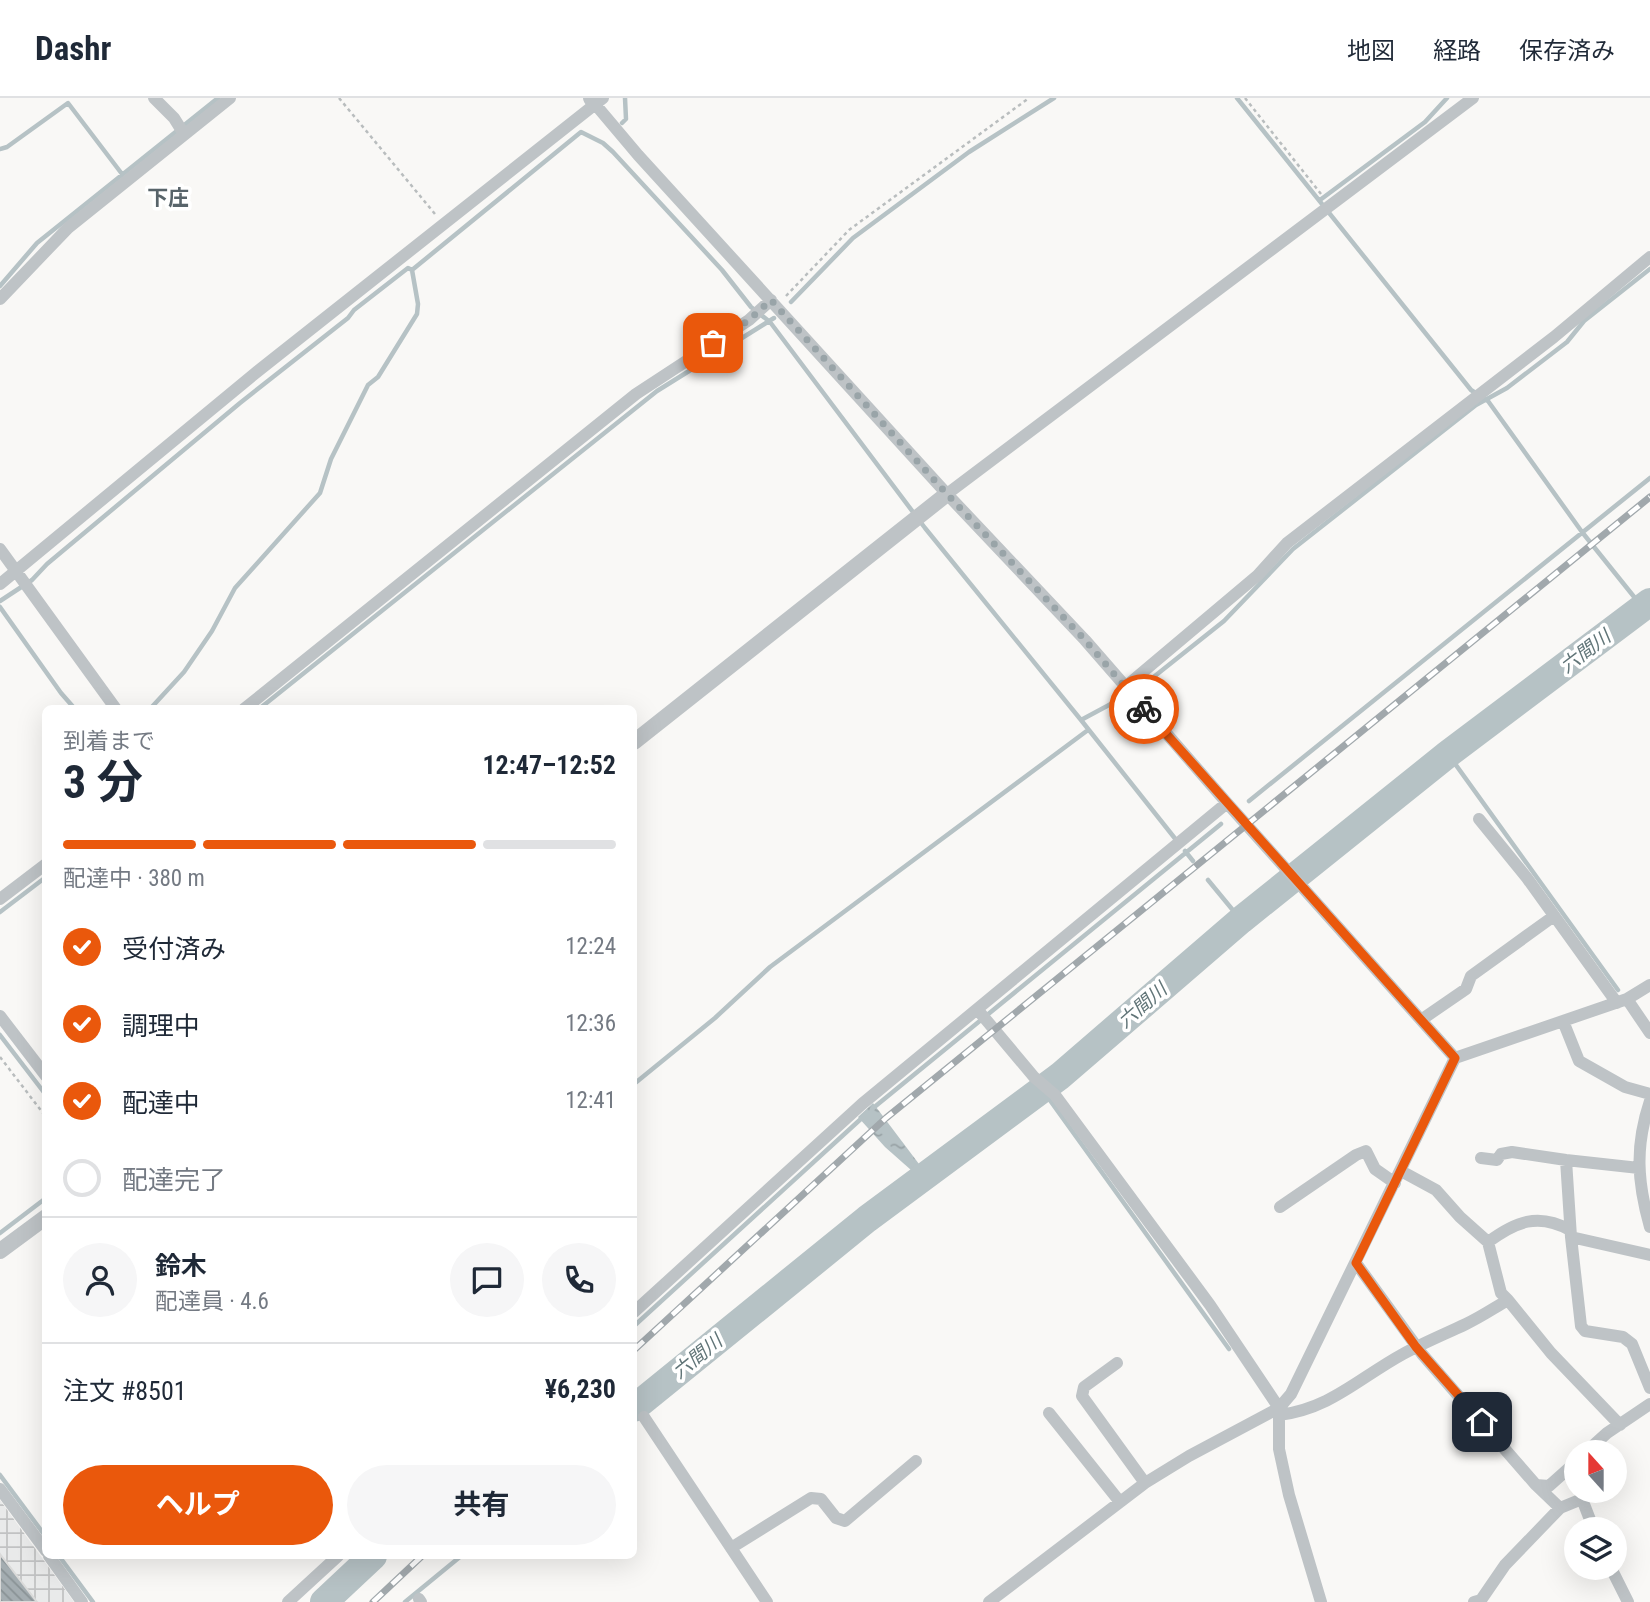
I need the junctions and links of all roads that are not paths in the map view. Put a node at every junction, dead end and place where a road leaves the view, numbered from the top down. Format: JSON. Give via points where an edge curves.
{"nodes":[{"id":1,"x":154,"y":98,"type":"edge"},
{"id":2,"x":230,"y":98,"type":"edge"},
{"id":3,"x":1473,"y":98,"type":"edge"},
{"id":4,"x":597,"y":100,"type":"edge"},
{"id":5,"x":181,"y":129,"type":"junction"},
{"id":6,"x":1650,"y":257,"type":"edge"},
{"id":7,"x":0,"y":299,"type":"edge"},
{"id":8,"x":770,"y":305,"type":"junction"},
{"id":9,"x":947,"y":494,"type":"junction"},
{"id":10,"x":0,"y":549,"type":"edge"},
{"id":11,"x":22,"y":580,"type":"junction"},
{"id":12,"x":0,"y":584,"type":"edge"},
{"id":13,"x":1125,"y":687,"type":"junction"},
{"id":14,"x":113,"y":705,"type":"edge"},
{"id":15,"x":249,"y":705,"type":"edge"},
{"id":16,"x":637,"y":740,"type":"edge"},
{"id":17,"x":1227,"y":803,"type":"junction"},
{"id":18,"x":1479,"y":819,"type":"dead end"},
{"id":19,"x":42,"y":867,"type":"edge"},
{"id":20,"x":0,"y":899,"type":"edge"},
{"id":21,"x":1554,"y":916,"type":"junction"},
{"id":22,"x":1650,"y":985,"type":"edge"},
{"id":23,"x":1622,"y":1001,"type":"junction"},
{"id":24,"x":982,"y":1015,"type":"junction"},
{"id":25,"x":0,"y":1016,"type":"edge"},
{"id":26,"x":1421,"y":1020,"type":"junction"},
{"id":27,"x":1563,"y":1021,"type":"junction"},
{"id":28,"x":1650,"y":1034,"type":"edge"},
{"id":29,"x":1455,"y":1058,"type":"junction"},
{"id":30,"x":42,"y":1071,"type":"edge"},
{"id":31,"x":1650,"y":1094,"type":"edge"},
{"id":32,"x":1650,"y":1101,"type":"edge"},
{"id":33,"x":1481,"y":1158,"type":"dead end"},
{"id":34,"x":1566,"y":1160,"type":"junction"},
{"id":35,"x":1639,"y":1168,"type":"junction"},
{"id":36,"x":1401,"y":1171,"type":"junction"},
{"id":37,"x":1395,"y":1183,"type":"junction"},
{"id":38,"x":1280,"y":1207,"type":"dead end"},
{"id":39,"x":42,"y":1220,"type":"edge"},
{"id":40,"x":1650,"y":1227,"type":"edge"},
{"id":41,"x":1571,"y":1234,"type":"junction"},
{"id":42,"x":1488,"y":1242,"type":"junction"},
{"id":43,"x":0,"y":1251,"type":"edge"},
{"id":44,"x":1650,"y":1255,"type":"edge"},
{"id":45,"x":1356,"y":1263,"type":"junction"},
{"id":46,"x":1508,"y":1300,"type":"junction"},
{"id":47,"x":637,"y":1309,"type":"edge"},
{"id":48,"x":1416,"y":1347,"type":"junction"},
{"id":49,"x":1117,"y":1363,"type":"dead end"},
{"id":50,"x":1650,"y":1388,"type":"edge"},
{"id":51,"x":1650,"y":1404,"type":"edge"},
{"id":52,"x":1279,"y":1411,"type":"junction"},
{"id":53,"x":1049,"y":1413,"type":"dead end"},
{"id":54,"x":644,"y":1417,"type":"dead end"},
{"id":55,"x":1620,"y":1425,"type":"junction"},
{"id":56,"x":1601,"y":1440,"type":"edge"},
{"id":57,"x":916,"y":1461,"type":"dead end"},
{"id":58,"x":1564,"y":1473,"type":"edge"},
{"id":59,"x":1145,"y":1483,"type":"junction"},
{"id":60,"x":1536,"y":1485,"type":"junction"},
{"id":61,"x":0,"y":1489,"type":"edge"},
{"id":62,"x":1120,"y":1502,"type":"junction"},
{"id":63,"x":1560,"y":1508,"type":"junction"},
{"id":64,"x":1589,"y":1517,"type":"edge"},
{"id":65,"x":42,"y":1547,"type":"edge"},
{"id":66,"x":732,"y":1548,"type":"junction"},
{"id":67,"x":51,"y":1559,"type":"edge"},
{"id":68,"x":335,"y":1559,"type":"edge"},
{"id":69,"x":1617,"y":1580,"type":"edge"},
{"id":70,"x":82,"y":1602,"type":"edge"},
{"id":71,"x":288,"y":1602,"type":"edge"},
{"id":72,"x":767,"y":1602,"type":"edge"},
{"id":73,"x":989,"y":1602,"type":"edge"},
{"id":74,"x":1321,"y":1602,"type":"edge"},
{"id":75,"x":1474,"y":1602,"type":"edge"},
{"id":76,"x":1628,"y":1602,"type":"edge"}],
"edges":[{"from":1,"to":5,"type":"street"},
{"from":2,"to":5,"type":"street"},
{"from":3,"to":9,"type":"street"},
{"from":4,"to":8,"type":"street","via":[[638,155]]},
{"from":4,"to":11,"type":"street","via":[[258,371]]},
{"from":5,"to":7,"type":"street","via":[[68,228]]},
{"from":6,"to":13,"type":"street","via":[[1287,543],[1258,575]]},
{"from":8,"to":9,"type":"street"},
{"from":8,"to":15,"type":"street","via":[[636,394]]},
{"from":9,"to":13,"type":"street"},
{"from":9,"to":16,"type":"street"},
{"from":10,"to":11,"type":"street"},
{"from":11,"to":12,"type":"street"},
{"from":11,"to":14,"type":"street"},
{"from":13,"to":17,"type":"street"},
{"from":17,"to":24,"type":"street"},
{"from":17,"to":26,"type":"street"},
{"from":18,"to":21,"type":"street"},
{"from":19,"to":20,"type":"street"},
{"from":21,"to":23,"type":"street"},
{"from":21,"to":26,"type":"street","via":[[1471,976],[1466,989]]},
{"from":22,"to":23,"type":"street"},
{"from":23,"to":27,"type":"street"},
{"from":23,"to":28,"type":"street"},
{"from":24,"to":47,"type":"street","via":[[816,1144]]},
{"from":24,"to":52,"type":"street","via":[[1055,1095],[1210,1305]]},
{"from":25,"to":30,"type":"street"},
{"from":26,"to":29,"type":"street"},
{"from":27,"to":29,"type":"street"},
{"from":27,"to":31,"type":"street","via":[[1578,1062],[1625,1087]]},
{"from":29,"to":36,"type":"street"},
{"from":32,"to":35,"type":"street","via":[[1641,1127]]},
{"from":33,"to":34,"type":"street","via":[[1497,1160],[1512,1152]]},
{"from":34,"to":35,"type":"street"},
{"from":34,"to":41,"type":"street"},
{"from":35,"to":40,"type":"street"},
{"from":36,"to":37,"type":"street"},
{"from":36,"to":42,"type":"street","via":[[1436,1190]]},
{"from":37,"to":38,"type":"street","via":[[1375,1169],[1366,1151]]},
{"from":37,"to":45,"type":"street"},
{"from":39,"to":43,"type":"street"},
{"from":41,"to":42,"type":"street","via":[[1548,1221],[1521,1222]]},
{"from":41,"to":44,"type":"street"},
{"from":41,"to":50,"type":"street","via":[[1581,1326],[1585,1331],[1623,1337],[1632,1344]]},
{"from":42,"to":46,"type":"street","via":[[1501,1293]]},
{"from":45,"to":48,"type":"street"},
{"from":45,"to":52,"type":"street"},
{"from":46,"to":48,"type":"street"},
{"from":46,"to":55,"type":"street"},
{"from":48,"to":52,"type":"street","via":[[1327,1402],[1310,1409]]},
{"from":48,"to":60,"type":"street"},
{"from":49,"to":59,"type":"street","via":[[1084,1387],[1082,1396]]},
{"from":51,"to":55,"type":"street"},
{"from":52,"to":59,"type":"street"},
{"from":52,"to":74,"type":"street","via":[[1279,1449]]},
{"from":53,"to":62,"type":"street"},
{"from":54,"to":66,"type":"street"},
{"from":55,"to":56,"type":"street"},
{"from":57,"to":66,"type":"street","via":[[845,1521],[836,1518],[821,1499],[811,1498]]},
{"from":58,"to":60,"type":"street","via":[[1549,1486]]},
{"from":59,"to":62,"type":"street"},
{"from":60,"to":63,"type":"street"},
{"from":61,"to":65,"type":"street"},
{"from":62,"to":73,"type":"street"},
{"from":63,"to":64,"type":"street","via":[[1582,1499]]},
{"from":63,"to":75,"type":"street"},
{"from":66,"to":72,"type":"street"},
{"from":67,"to":70,"type":"street"},
{"from":68,"to":71,"type":"street"},
{"from":69,"to":76,"type":"street"}]}
